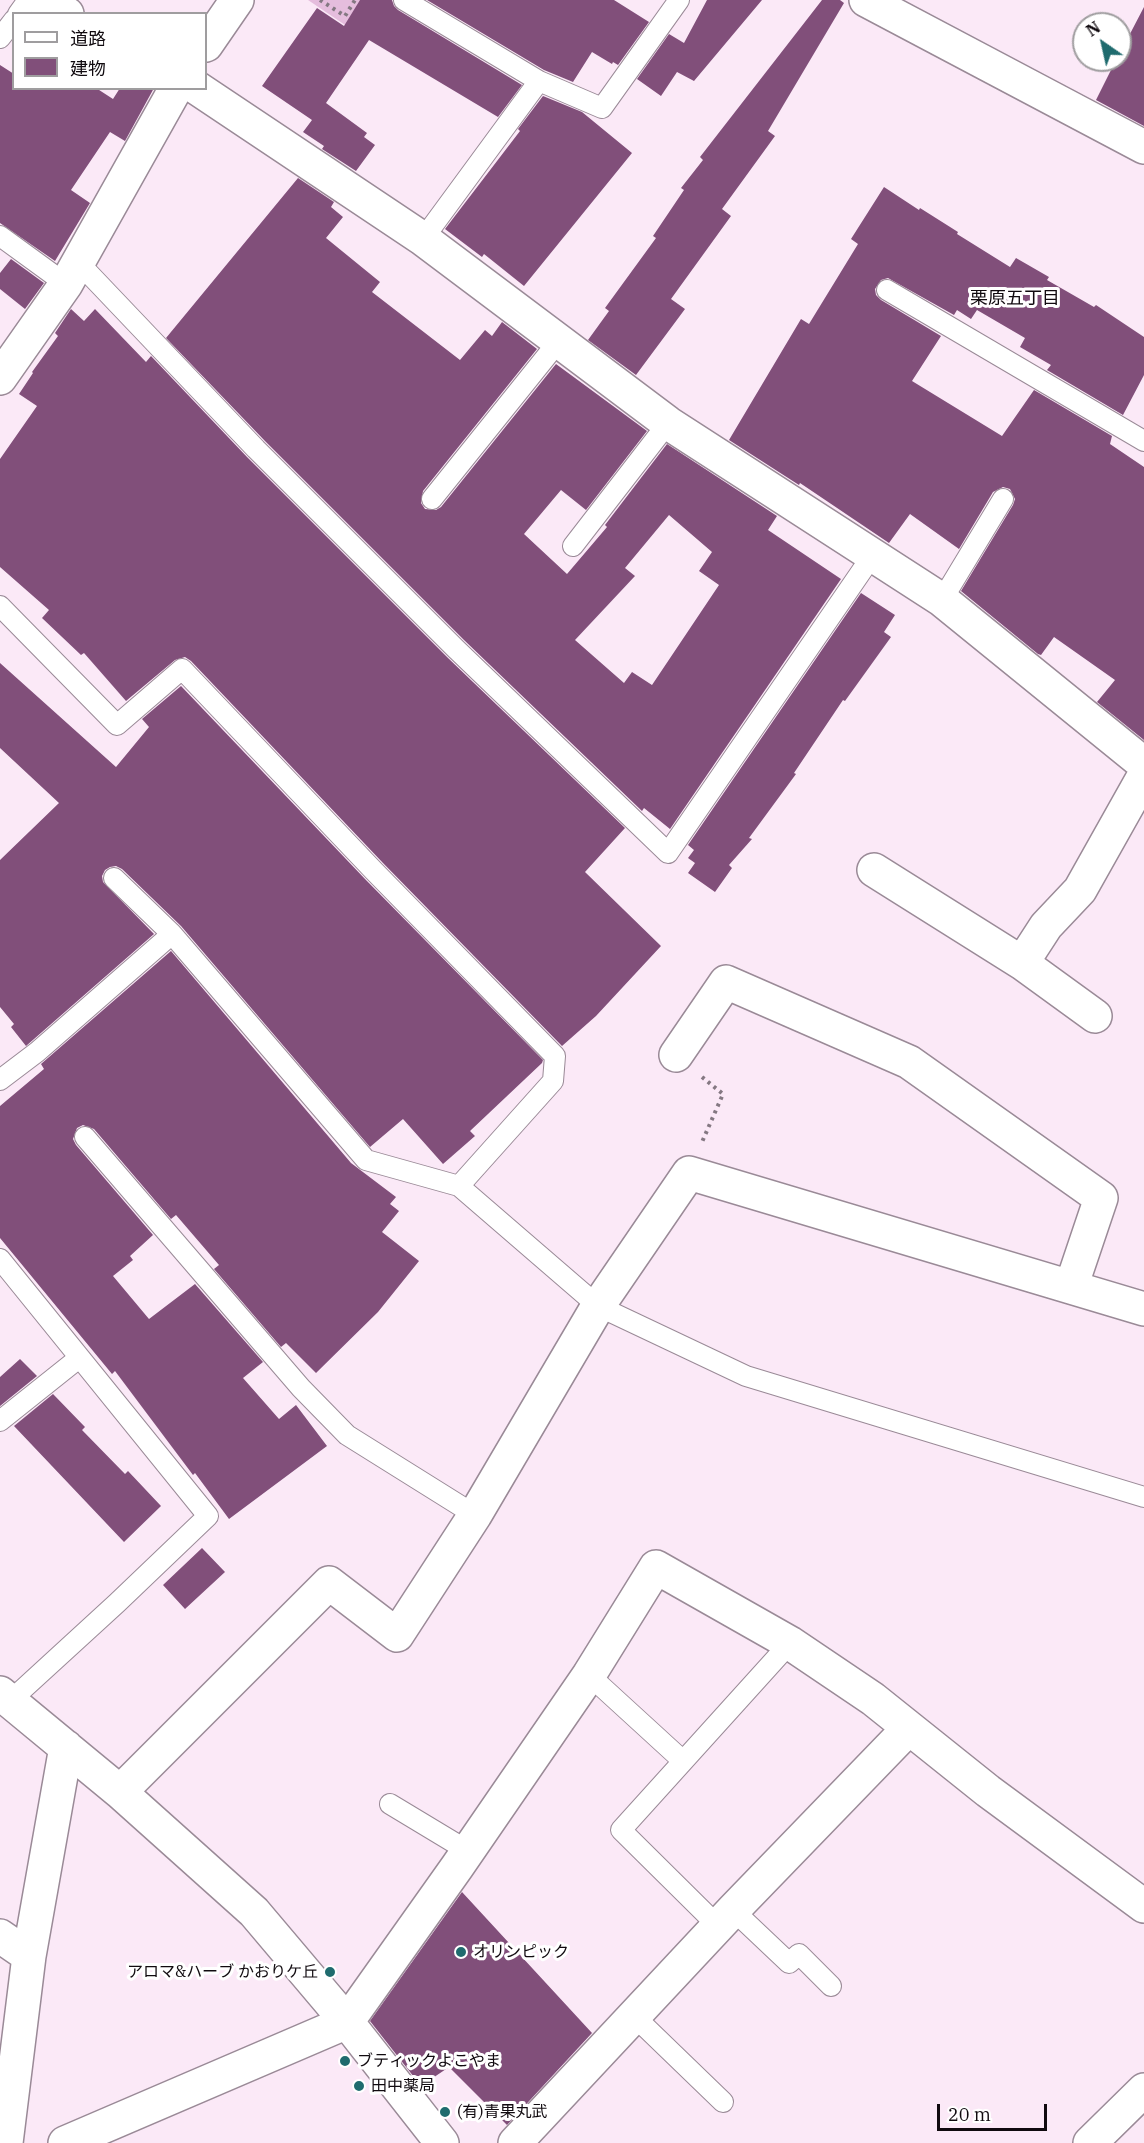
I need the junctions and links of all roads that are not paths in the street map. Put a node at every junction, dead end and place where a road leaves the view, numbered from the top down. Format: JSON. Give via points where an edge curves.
{"nodes":[{"id":1,"x":43,"y":0,"type":"edge"},
{"id":2,"x":237,"y":0,"type":"edge"},
{"id":3,"x":404,"y":0,"type":"edge"},
{"id":4,"x":866,"y":0,"type":"edge"},
{"id":5,"x":675,"y":1,"type":"edge"},
{"id":6,"x":64,"y":12,"type":"edge"},
{"id":7,"x":12,"y":23,"type":"edge"},
{"id":8,"x":0,"y":38,"type":"edge"},
{"id":9,"x":207,"y":44,"type":"edge"},
{"id":10,"x":539,"y":81,"type":"junction"},
{"id":11,"x":175,"y":90,"type":"edge"},
{"id":12,"x":200,"y":90,"type":"edge"},
{"id":13,"x":1144,"y":147,"type":"edge"},
{"id":14,"x":0,"y":236,"type":"edge"},
{"id":15,"x":423,"y":239,"type":"junction"},
{"id":16,"x":72,"y":273,"type":"junction"},
{"id":17,"x":887,"y":290,"type":"dead end"},
{"id":18,"x":558,"y":342,"type":"junction"},
{"id":19,"x":0,"y":378,"type":"edge"},
{"id":20,"x":668,"y":423,"type":"junction"},
{"id":21,"x":1144,"y":441,"type":"edge"},
{"id":22,"x":432,"y":499,"type":"dead end"},
{"id":23,"x":1003,"y":499,"type":"dead end"},
{"id":24,"x":573,"y":546,"type":"dead end"},
{"id":25,"x":872,"y":556,"type":"junction"},
{"id":26,"x":942,"y":600,"type":"junction"},
{"id":27,"x":0,"y":606,"type":"edge"},
{"id":28,"x":1144,"y":764,"type":"edge"},
{"id":29,"x":1144,"y":776,"type":"edge"},
{"id":30,"x":874,"y":870,"type":"dead end"},
{"id":31,"x":114,"y":878,"type":"dead end"},
{"id":32,"x":172,"y":934,"type":"junction"},
{"id":33,"x":1022,"y":963,"type":"junction"},
{"id":34,"x":1095,"y":1016,"type":"dead end"},
{"id":35,"x":676,"y":1055,"type":"road end"},
{"id":36,"x":0,"y":1080,"type":"edge"},
{"id":37,"x":85,"y":1137,"type":"dead end"},
{"id":38,"x":459,"y":1186,"type":"junction"},
{"id":39,"x":0,"y":1259,"type":"edge"},
{"id":40,"x":1071,"y":1287,"type":"junction"},
{"id":41,"x":598,"y":1306,"type":"junction"},
{"id":42,"x":1144,"y":1309,"type":"edge"},
{"id":43,"x":79,"y":1358,"type":"junction"},
{"id":44,"x":0,"y":1421,"type":"edge"},
{"id":45,"x":1144,"y":1497,"type":"edge"},
{"id":46,"x":475,"y":1515,"type":"junction"},
{"id":47,"x":790,"y":1643,"type":"junction"},
{"id":48,"x":589,"y":1675,"type":"junction"},
{"id":49,"x":5,"y":1697,"type":"edge"},
{"id":50,"x":909,"y":1728,"type":"junction"},
{"id":51,"x":66,"y":1747,"type":"junction"},
{"id":52,"x":683,"y":1761,"type":"junction"},
{"id":53,"x":120,"y":1792,"type":"junction"},
{"id":54,"x":390,"y":1804,"type":"dead end"},
{"id":55,"x":468,"y":1851,"type":"junction"},
{"id":56,"x":1144,"y":1906,"type":"edge"},
{"id":57,"x":726,"y":1918,"type":"junction"},
{"id":58,"x":0,"y":1936,"type":"edge"},
{"id":59,"x":29,"y":1956,"type":"junction"},
{"id":60,"x":831,"y":1986,"type":"dead end"},
{"id":61,"x":634,"y":2016,"type":"junction"},
{"id":62,"x":347,"y":2022,"type":"junction"},
{"id":63,"x":1144,"y":2091,"type":"edge"},
{"id":64,"x":723,"y":2102,"type":"dead end"},
{"id":65,"x":3,"y":2142,"type":"edge"},
{"id":66,"x":65,"y":2143,"type":"edge"},
{"id":67,"x":442,"y":2143,"type":"edge"},
{"id":68,"x":515,"y":2143,"type":"edge"},
{"id":69,"x":1090,"y":2143,"type":"edge"}],
"edges":[{"from":1,"to":6,"type":"street"},
{"from":2,"to":9,"type":"street"},
{"from":3,"to":10,"type":"lane"},
{"from":4,"to":13,"type":"street"},
{"from":5,"to":10,"type":"lane","via":[[602,108]]},
{"from":7,"to":8,"type":"lane"},
{"from":10,"to":15,"type":"lane"},
{"from":11,"to":16,"type":"street"},
{"from":12,"to":15,"type":"street"},
{"from":14,"to":16,"type":"lane"},
{"from":15,"to":18,"type":"street"},
{"from":16,"to":19,"type":"street"},
{"from":16,"to":25,"type":"lane","via":[[668,853]]},
{"from":17,"to":21,"type":"lane"},
{"from":18,"to":20,"type":"street"},
{"from":18,"to":22,"type":"lane"},
{"from":20,"to":24,"type":"lane"},
{"from":20,"to":25,"type":"street"},
{"from":23,"to":26,"type":"lane"},
{"from":25,"to":26,"type":"street"},
{"from":26,"to":28,"type":"street"},
{"from":27,"to":38,"type":"lane","via":[[117,725],[182,669],[555,1056],[553,1082]]},
{"from":29,"to":33,"type":"street","via":[[1080,890],[1046,926]]},
{"from":30,"to":33,"type":"street"},
{"from":31,"to":32,"type":"lane"},
{"from":32,"to":36,"type":"lane"},
{"from":32,"to":38,"type":"lane","via":[[366,1160]]},
{"from":33,"to":34,"type":"street"},
{"from":35,"to":40,"type":"street","via":[[726,982],[909,1062],[1101,1198]]},
{"from":37,"to":46,"type":"lane","via":[[346,1435]]},
{"from":38,"to":41,"type":"lane"},
{"from":39,"to":43,"type":"lane"},
{"from":40,"to":41,"type":"street","via":[[689,1173]]},
{"from":40,"to":42,"type":"street"},
{"from":41,"to":45,"type":"lane","via":[[746,1376]]},
{"from":41,"to":46,"type":"street"},
{"from":43,"to":44,"type":"lane"},
{"from":43,"to":49,"type":"lane","via":[[208,1516],[117,1604]]},
{"from":46,"to":53,"type":"street","via":[[397,1635],[329,1583]]},
{"from":47,"to":48,"type":"street","via":[[656,1567]]},
{"from":47,"to":50,"type":"street"},
{"from":47,"to":52,"type":"lane"},
{"from":48,"to":52,"type":"lane"},
{"from":48,"to":55,"type":"street"},
{"from":49,"to":51,"type":"street"},
{"from":50,"to":56,"type":"street"},
{"from":50,"to":57,"type":"street"},
{"from":51,"to":53,"type":"street"},
{"from":51,"to":59,"type":"street"},
{"from":52,"to":57,"type":"lane","via":[[621,1830]]},
{"from":53,"to":62,"type":"street","via":[[254,1912]]},
{"from":54,"to":55,"type":"lane"},
{"from":55,"to":62,"type":"street"},
{"from":57,"to":60,"type":"lane","via":[[789,1963],[799,1954]]},
{"from":57,"to":61,"type":"street"},
{"from":58,"to":59,"type":"street"},
{"from":59,"to":65,"type":"street"},
{"from":61,"to":64,"type":"lane"},
{"from":61,"to":68,"type":"street"},
{"from":62,"to":66,"type":"street"},
{"from":62,"to":67,"type":"street"},
{"from":63,"to":69,"type":"street"}]}
